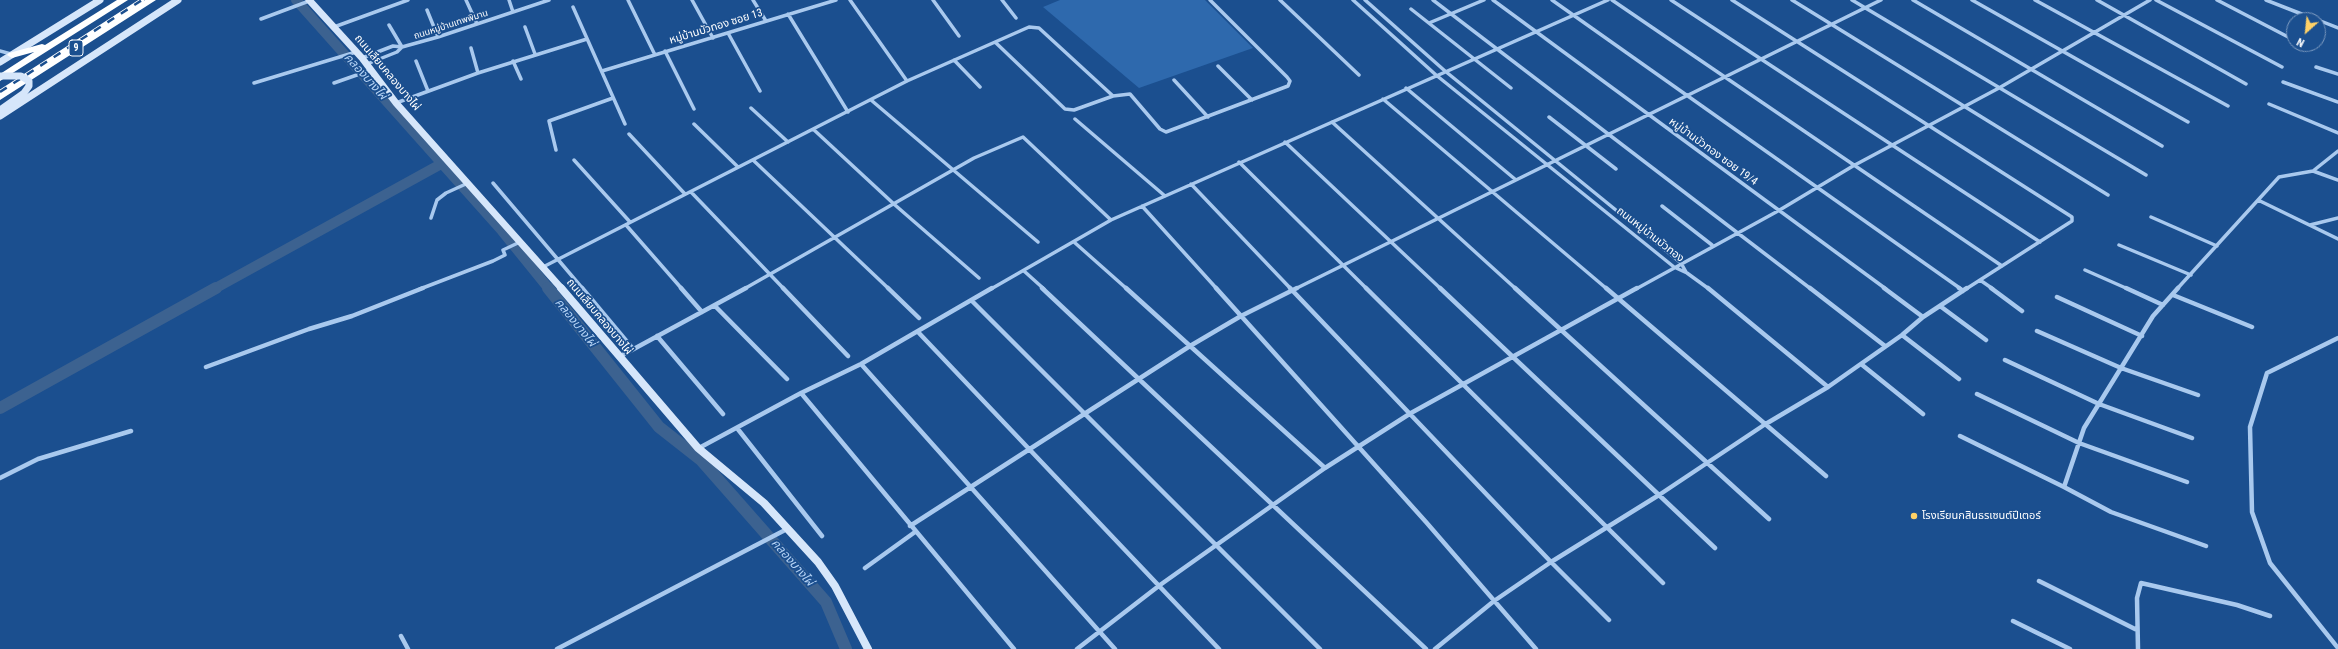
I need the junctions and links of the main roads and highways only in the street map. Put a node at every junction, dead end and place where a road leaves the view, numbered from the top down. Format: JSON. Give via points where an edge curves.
{"nodes":[{"id":1,"x":123,"y":0,"type":"edge"},
{"id":2,"x":152,"y":0,"type":"edge"},
{"id":3,"x":51,"y":45,"type":"junction"},
{"id":4,"x":12,"y":55,"type":"road end"},
{"id":5,"x":0,"y":77,"type":"edge"},
{"id":6,"x":0,"y":97,"type":"edge"}],
"edges":[{"from":1,"to":3,"type":"highway","number":"9"},
{"from":2,"to":6,"type":"highway","number":"9"},
{"from":3,"to":4,"type":"highway"},
{"from":3,"to":5,"type":"highway","number":"9"}]}
